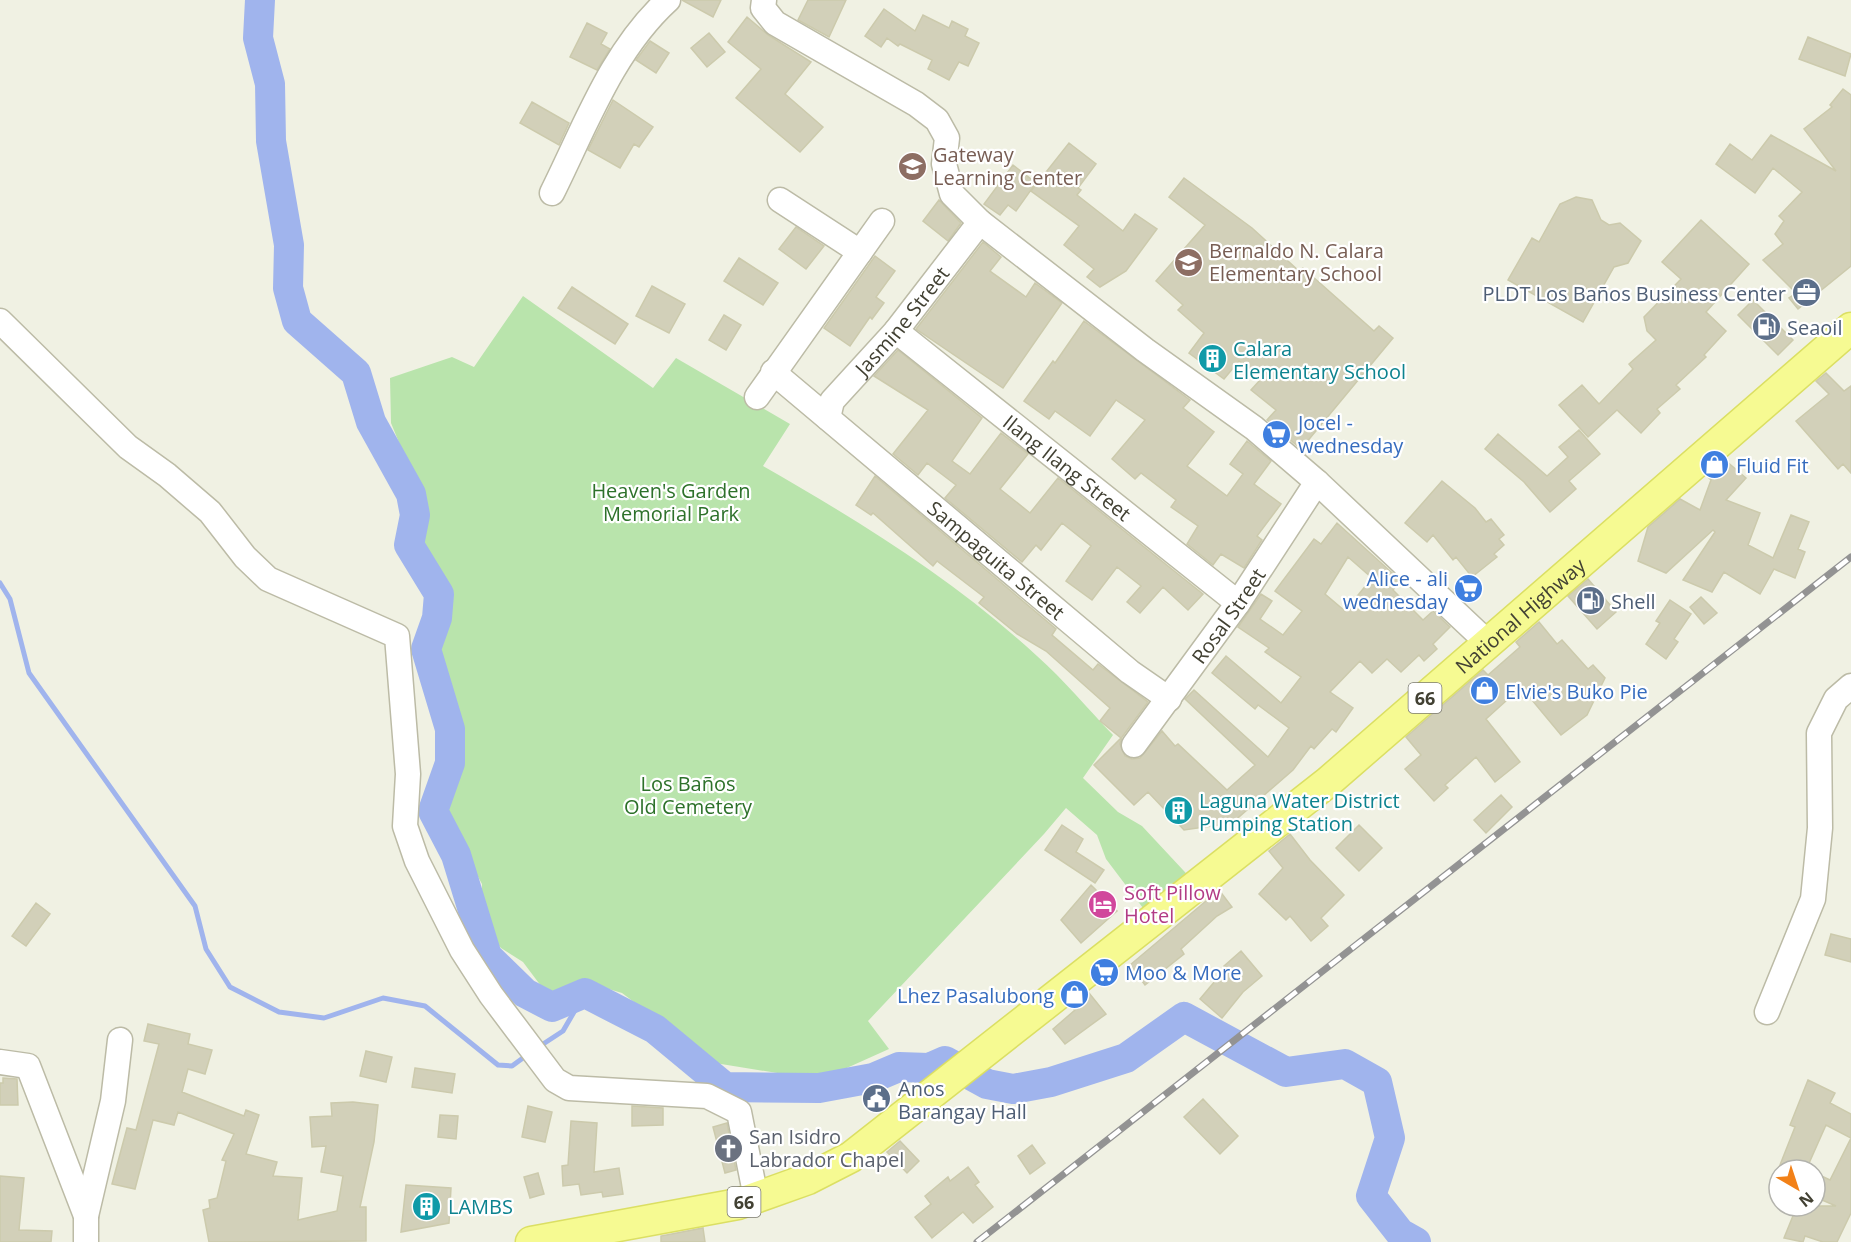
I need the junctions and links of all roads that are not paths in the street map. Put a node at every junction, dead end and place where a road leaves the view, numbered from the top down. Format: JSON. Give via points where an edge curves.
{"nodes":[{"id":1,"x":668,"y":0,"type":"edge"},
{"id":2,"x":764,"y":0,"type":"edge"},
{"id":3,"x":552,"y":193,"type":"dead end"},
{"id":4,"x":780,"y":200,"type":"dead end"},
{"id":5,"x":882,"y":221,"type":"dead end"},
{"id":6,"x":980,"y":222,"type":"junction"},
{"id":7,"x":860,"y":252,"type":"junction"},
{"id":8,"x":0,"y":321,"type":"edge"},
{"id":9,"x":1851,"y":328,"type":"edge"},
{"id":10,"x":896,"y":331,"type":"junction"},
{"id":11,"x":773,"y":372,"type":"junction"},
{"id":12,"x":757,"y":397,"type":"dead end"},
{"id":13,"x":828,"y":418,"type":"junction"},
{"id":14,"x":1317,"y":482,"type":"junction"},
{"id":15,"x":1238,"y":603,"type":"junction"},
{"id":16,"x":1488,"y":643,"type":"junction"},
{"id":17,"x":1851,"y":686,"type":"edge"},
{"id":18,"x":1169,"y":699,"type":"junction"},
{"id":19,"x":1134,"y":745,"type":"dead end"},
{"id":20,"x":1767,"y":1012,"type":"dead end"},
{"id":21,"x":120,"y":1040,"type":"dead end"},
{"id":22,"x":0,"y":1062,"type":"edge"},
{"id":23,"x":756,"y":1198,"type":"junction"},
{"id":24,"x":86,"y":1216,"type":"junction"},
{"id":25,"x":86,"y":1242,"type":"edge"},
{"id":26,"x":531,"y":1242,"type":"edge"}],
"edges":[{"from":1,"to":3,"type":"street","via":[[651,15],[616,64]]},
{"from":2,"to":6,"type":"street","via":[[763,8],[775,23],[937,120],[947,138],[944,164],[952,194]]},
{"from":4,"to":7,"type":"street"},
{"from":5,"to":7,"type":"street"},
{"from":6,"to":10,"type":"street","name":"Jasmine Street"},
{"from":6,"to":14,"type":"street","via":[[1254,428]]},
{"from":7,"to":11,"type":"street"},
{"from":8,"to":23,"type":"street","via":[[128,447],[210,512],[268,579],[397,636],[408,774],[405,826],[417,861],[462,950],[555,1080],[569,1088],[707,1096],[739,1112]]},
{"from":9,"to":16,"type":"main road","name":"National Highway","number":"66"},
{"from":10,"to":13,"type":"street","name":"Jasmine Street","via":[[832,401]]},
{"from":10,"to":15,"type":"street","name":"Ilang Ilang Street"},
{"from":11,"to":12,"type":"street"},
{"from":11,"to":13,"type":"street","name":"Sampaguita Street"},
{"from":13,"to":18,"type":"street","name":"Sampaguita Street","via":[[1130,672]]},
{"from":14,"to":15,"type":"street","name":"Rosal Street"},
{"from":14,"to":16,"type":"street"},
{"from":15,"to":18,"type":"street","name":"Rosal Street"},
{"from":16,"to":23,"type":"main road","name":"National Highway","number":"66","via":[[1328,782],[851,1157],[808,1179]]},
{"from":17,"to":20,"type":"street","via":[[1836,699],[1819,733],[1820,828],[1813,899]]},
{"from":18,"to":19,"type":"street","name":"Rosal Street"},
{"from":21,"to":24,"type":"street","via":[[113,1101]]},
{"from":22,"to":24,"type":"street","via":[[28,1066]]},
{"from":23,"to":26,"type":"main road","name":"National Highway","number":"66"},
{"from":24,"to":25,"type":"street"}]}
